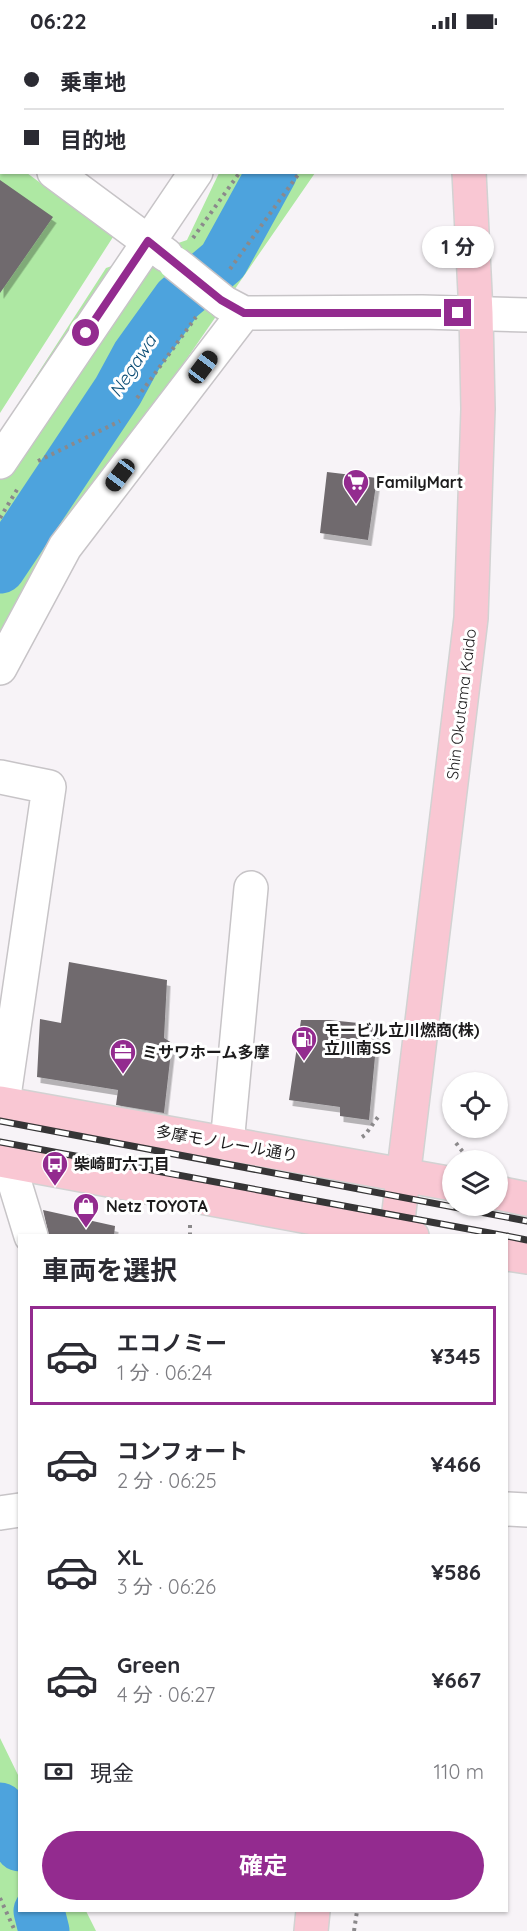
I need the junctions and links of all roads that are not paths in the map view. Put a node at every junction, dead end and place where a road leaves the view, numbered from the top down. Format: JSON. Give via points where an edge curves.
{"nodes":[{"id":1,"x":57,"y":174,"type":"edge"},
{"id":2,"x":194,"y":174,"type":"edge"},
{"id":3,"x":470,"y":174,"type":"edge"},
{"id":4,"x":148,"y":241,"type":"junction"},
{"id":5,"x":233,"y":307,"type":"junction"},
{"id":6,"x":476,"y":313,"type":"junction"},
{"id":7,"x":527,"y":315,"type":"edge"},
{"id":8,"x":0,"y":462,"type":"edge"},
{"id":9,"x":0,"y":668,"type":"edge"},
{"id":10,"x":0,"y":777,"type":"edge"},
{"id":11,"x":251,"y":888,"type":"dead end"},
{"id":12,"x":2,"y":1103,"type":"edge"},
{"id":13,"x":227,"y":1144,"type":"junction"},
{"id":14,"x":4,"y":1160,"type":"edge"},
{"id":15,"x":404,"y":1174,"type":"junction"},
{"id":16,"x":442,"y":1182,"type":"edge"},
{"id":17,"x":508,"y":1195,"type":"edge"},
{"id":18,"x":527,"y":1199,"type":"edge"},
{"id":19,"x":30,"y":1234,"type":"edge"},
{"id":20,"x":397,"y":1234,"type":"edge"},
{"id":21,"x":402,"y":1234,"type":"edge"},
{"id":22,"x":508,"y":1254,"type":"edge"},
{"id":23,"x":527,"y":1257,"type":"edge"},
{"id":24,"x":508,"y":1509,"type":"edge"},
{"id":25,"x":18,"y":1510,"type":"edge"},
{"id":26,"x":527,"y":1510,"type":"edge"},
{"id":27,"x":0,"y":1513,"type":"edge"},
{"id":28,"x":314,"y":1912,"type":"edge"},
{"id":29,"x":311,"y":1931,"type":"edge"}],
"edges":[{"from":1,"to":4,"type":"street"},
{"from":2,"to":4,"type":"street"},
{"from":3,"to":6,"type":"main road","name":"Shin Okutama Kaido"},
{"from":4,"to":5,"type":"street","bridge":true},
{"from":4,"to":8,"type":"street"},
{"from":5,"to":6,"type":"street"},
{"from":5,"to":9,"type":"street","via":[[65,547]]},
{"from":6,"to":7,"type":"street"},
{"from":6,"to":15,"type":"main road","name":"Shin Okutama Kaido","via":[[478,410],[471,618]]},
{"from":10,"to":12,"type":"street","via":[[49,787]]},
{"from":11,"to":13,"type":"street"},
{"from":12,"to":13,"type":"main road","name":"多摩モノレール通り"},
{"from":13,"to":15,"type":"main road","name":"多摩モノレール通り"},
{"from":14,"to":19,"type":"street"},
{"from":14,"to":20,"type":"main road"},
{"from":15,"to":16,"type":"main road","name":"多摩モノレール通り"},
{"from":15,"to":21,"type":"main road","name":"Shin Okutama Kaido"},
{"from":17,"to":18,"type":"main road"},
{"from":22,"to":23,"type":"main road"},
{"from":24,"to":26,"type":"street"},
{"from":25,"to":27,"type":"street"},
{"from":28,"to":29,"type":"main road"}]}
